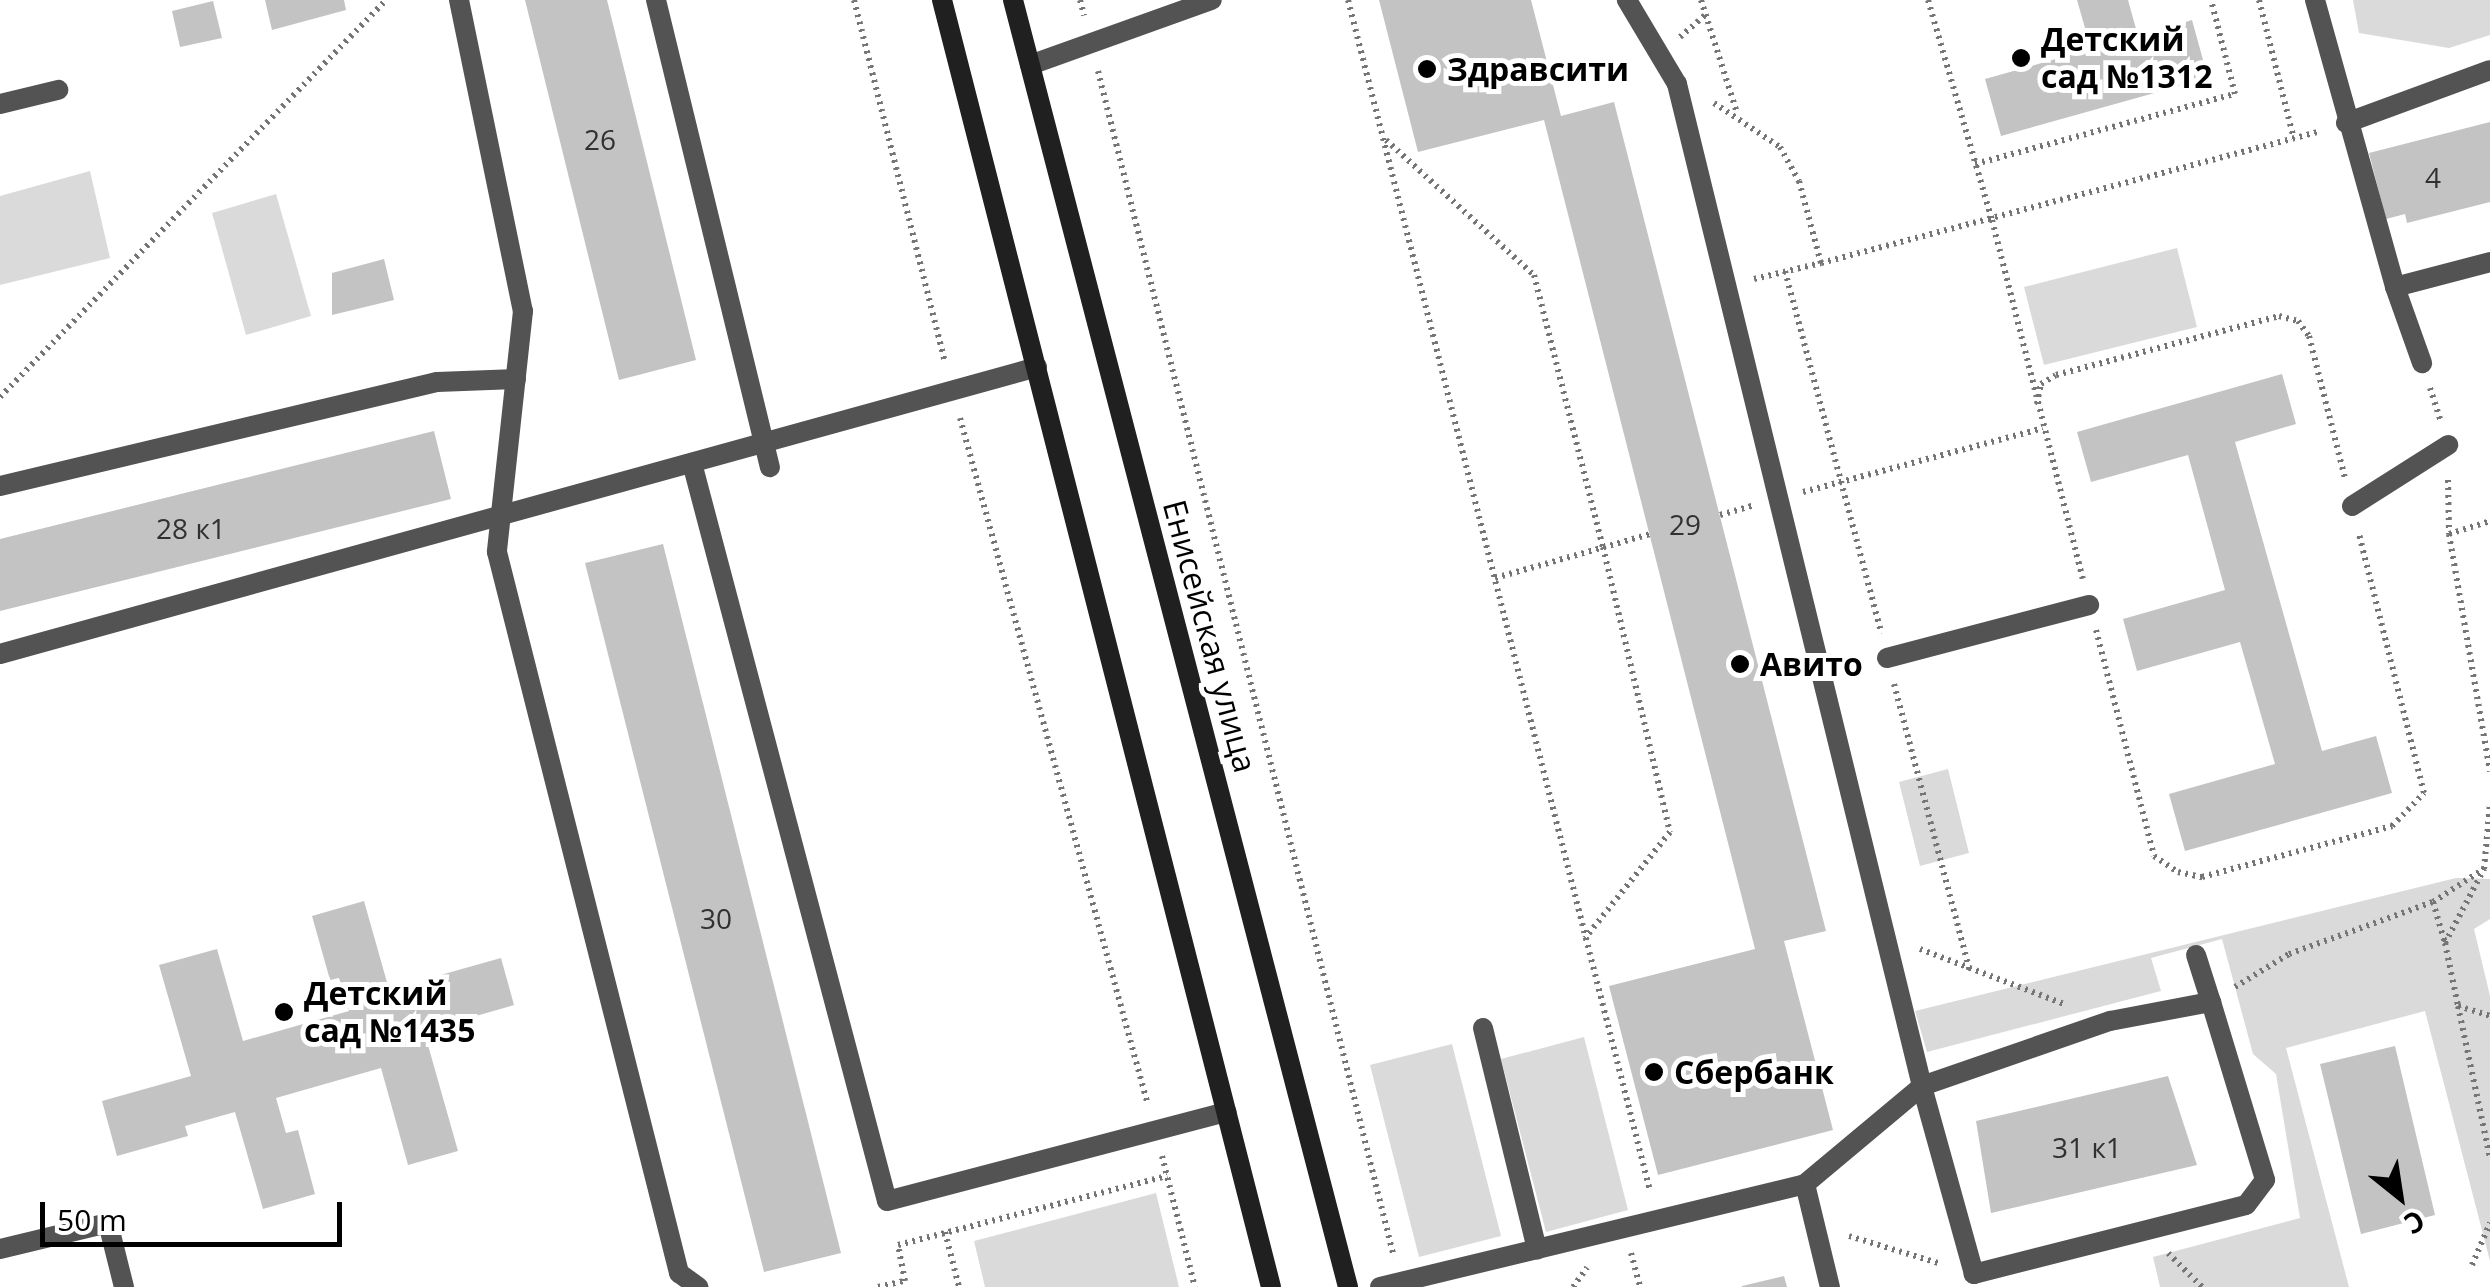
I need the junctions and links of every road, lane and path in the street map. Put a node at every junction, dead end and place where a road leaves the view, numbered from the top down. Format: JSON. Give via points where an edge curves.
{"nodes":[{"id":1,"x":386,"y":0,"type":"edge"},
{"id":2,"x":460,"y":0,"type":"edge"},
{"id":3,"x":656,"y":0,"type":"edge"},
{"id":4,"x":854,"y":0,"type":"edge"},
{"id":5,"x":942,"y":0,"type":"edge"},
{"id":6,"x":1013,"y":0,"type":"edge"},
{"id":7,"x":1212,"y":0,"type":"edge"},
{"id":8,"x":1348,"y":0,"type":"edge"},
{"id":9,"x":1627,"y":0,"type":"edge"},
{"id":10,"x":1701,"y":0,"type":"edge"},
{"id":11,"x":1928,"y":0,"type":"edge"},
{"id":12,"x":2211,"y":0,"type":"edge"},
{"id":13,"x":2260,"y":0,"type":"edge"},
{"id":14,"x":2315,"y":0,"type":"edge"},
{"id":15,"x":1030,"y":65,"type":"junction"},
{"id":16,"x":2490,"y":70,"type":"edge"},
{"id":17,"x":1677,"y":84,"type":"junction"},
{"id":18,"x":58,"y":90,"type":"dead end"},
{"id":19,"x":0,"y":104,"type":"edge"},
{"id":20,"x":1109,"y":110,"type":"dead end"},
{"id":21,"x":1738,"y":114,"type":"junction"},
{"id":22,"x":2346,"y":122,"type":"junction"},
{"id":23,"x":2294,"y":139,"type":"junction"},
{"id":24,"x":1385,"y":140,"type":"junction"},
{"id":25,"x":1975,"y":164,"type":"junction"},
{"id":26,"x":1992,"y":220,"type":"junction"},
{"id":27,"x":1821,"y":262,"type":"junction"},
{"id":28,"x":2490,"y":262,"type":"edge"},
{"id":29,"x":1785,"y":272,"type":"junction"},
{"id":30,"x":1727,"y":286,"type":"junction"},
{"id":31,"x":2394,"y":287,"type":"junction"},
{"id":32,"x":2422,"y":363,"type":"joint"},
{"id":33,"x":1037,"y":367,"type":"junction"},
{"id":34,"x":516,"y":379,"type":"junction"},
{"id":35,"x":952,"y":391,"type":"junction"},
{"id":36,"x":0,"y":397,"type":"edge"},
{"id":37,"x":2037,"y":404,"type":"junction"},
{"id":38,"x":2044,"y":428,"type":"junction"},
{"id":39,"x":764,"y":442,"type":"junction"},
{"id":40,"x":2448,"y":445,"type":"junction"},
{"id":41,"x":692,"y":463,"type":"junction"},
{"id":42,"x":770,"y":467,"type":"dead end"},
{"id":43,"x":1840,"y":482,"type":"junction"},
{"id":44,"x":0,"y":486,"type":"edge"},
{"id":45,"x":1779,"y":499,"type":"junction"},
{"id":46,"x":2352,"y":506,"type":"junction"},
{"id":47,"x":1720,"y":515,"type":"dead end"},
{"id":48,"x":501,"y":516,"type":"junction"},
{"id":49,"x":2490,"y":522,"type":"edge"},
{"id":50,"x":1650,"y":534,"type":"dead end"},
{"id":51,"x":2449,"y":534,"type":"junction"},
{"id":52,"x":1603,"y":547,"type":"junction"},
{"id":53,"x":1495,"y":578,"type":"junction"},
{"id":54,"x":2089,"y":605,"type":"junction"},
{"id":55,"x":0,"y":654,"type":"edge"},
{"id":56,"x":1887,"y":658,"type":"junction"},
{"id":57,"x":2490,"y":771,"type":"edge"},
{"id":58,"x":2490,"y":803,"type":"edge"},
{"id":59,"x":2484,"y":869,"type":"junction"},
{"id":60,"x":2433,"y":902,"type":"junction"},
{"id":61,"x":1886,"y":935,"type":"junction"},
{"id":62,"x":1585,"y":938,"type":"junction"},
{"id":63,"x":2445,"y":943,"type":"junction"},
{"id":64,"x":2196,"y":956,"type":"dead end"},
{"id":65,"x":1970,"y":970,"type":"junction"},
{"id":66,"x":2211,"y":1002,"type":"junction"},
{"id":67,"x":2458,"y":1006,"type":"junction"},
{"id":68,"x":2490,"y":1016,"type":"edge"},
{"id":69,"x":2110,"y":1020,"type":"junction"},
{"id":70,"x":1483,"y":1028,"type":"dead end"},
{"id":71,"x":1922,"y":1086,"type":"junction"},
{"id":72,"x":1227,"y":1112,"type":"junction"},
{"id":73,"x":1155,"y":1130,"type":"junction"},
{"id":74,"x":2490,"y":1158,"type":"edge"},
{"id":75,"x":1167,"y":1176,"type":"junction"},
{"id":76,"x":1805,"y":1184,"type":"junction"},
{"id":77,"x":1657,"y":1220,"type":"junction"},
{"id":78,"x":2490,"y":1223,"type":"edge"},
{"id":79,"x":1815,"y":1225,"type":"junction"},
{"id":80,"x":2146,"y":1231,"type":"junction"},
{"id":81,"x":945,"y":1232,"type":"junction"},
{"id":82,"x":0,"y":1249,"type":"edge"},
{"id":83,"x":1537,"y":1249,"type":"junction"},
{"id":84,"x":2472,"y":1265,"type":"dead end"},
{"id":85,"x":1974,"y":1274,"type":"junction"},
{"id":86,"x":1390,"y":1284,"type":"edge"},
{"id":87,"x":124,"y":1287,"type":"edge"},
{"id":88,"x":698,"y":1287,"type":"edge"},
{"id":89,"x":878,"y":1287,"type":"edge"},
{"id":90,"x":959,"y":1287,"type":"edge"},
{"id":91,"x":1195,"y":1287,"type":"edge"},
{"id":92,"x":1271,"y":1287,"type":"edge"},
{"id":93,"x":1348,"y":1287,"type":"edge"},
{"id":94,"x":1830,"y":1287,"type":"edge"},
{"id":95,"x":2202,"y":1287,"type":"edge"}],
"edges":[{"from":1,"to":36,"type":"path"},
{"from":2,"to":34,"type":"lane","via":[[523,311]]},
{"from":3,"to":39,"type":"lane"},
{"from":4,"to":35,"type":"path"},
{"from":5,"to":33,"type":"main road"},
{"from":6,"to":15,"type":"main road","name":"Енисейская улица"},
{"from":7,"to":15,"type":"lane"},
{"from":8,"to":24,"type":"path"},
{"from":9,"to":17,"type":"lane"},
{"from":10,"to":21,"type":"path"},
{"from":11,"to":25,"type":"path"},
{"from":12,"to":25,"type":"path","via":[[2234,94]]},
{"from":13,"to":23,"type":"path"},
{"from":14,"to":22,"type":"lane"},
{"from":15,"to":93,"type":"main road","name":"Енисейская улица"},
{"from":16,"to":22,"type":"lane"},
{"from":17,"to":21,"type":"path"},
{"from":17,"to":30,"type":"lane"},
{"from":18,"to":19,"type":"lane"},
{"from":20,"to":86,"type":"path"},
{"from":21,"to":27,"type":"path","via":[[1780,147],[1799,181]]},
{"from":22,"to":23,"type":"path"},
{"from":22,"to":31,"type":"lane"},
{"from":23,"to":26,"type":"path"},
{"from":24,"to":52,"type":"path","via":[[1534,275]]},
{"from":24,"to":53,"type":"path"},
{"from":25,"to":26,"type":"path"},
{"from":26,"to":27,"type":"path"},
{"from":26,"to":37,"type":"path"},
{"from":27,"to":29,"type":"path"},
{"from":28,"to":31,"type":"lane"},
{"from":29,"to":30,"type":"path"},
{"from":29,"to":43,"type":"path"},
{"from":30,"to":45,"type":"lane"},
{"from":31,"to":32,"type":"lane"},
{"from":32,"to":40,"type":"path"},
{"from":33,"to":35,"type":"lane"},
{"from":33,"to":72,"type":"main road"},
{"from":34,"to":44,"type":"lane","via":[[437,382]]},
{"from":34,"to":48,"type":"lane"},
{"from":35,"to":39,"type":"lane"},
{"from":35,"to":73,"type":"path"},
{"from":37,"to":38,"type":"path"},
{"from":37,"to":46,"type":"path","via":[[2041,384],[2056,374],[2279,316],[2298,320],[2310,336]]},
{"from":38,"to":43,"type":"path"},
{"from":38,"to":54,"type":"path"},
{"from":39,"to":41,"type":"lane"},
{"from":39,"to":42,"type":"lane"},
{"from":40,"to":46,"type":"lane"},
{"from":40,"to":51,"type":"path"},
{"from":41,"to":48,"type":"lane"},
{"from":41,"to":73,"type":"lane","via":[[887,1201]]},
{"from":43,"to":45,"type":"path"},
{"from":43,"to":56,"type":"path"},
{"from":45,"to":47,"type":"path"},
{"from":45,"to":61,"type":"lane"},
{"from":46,"to":54,"type":"path","via":[[2424,794],[2392,826],[2202,877],[2178,872],[2154,856]]},
{"from":48,"to":55,"type":"lane"},
{"from":48,"to":88,"type":"lane","via":[[498,552],[679,1273]]},
{"from":49,"to":51,"type":"path"},
{"from":50,"to":52,"type":"path"},
{"from":51,"to":57,"type":"path"},
{"from":52,"to":53,"type":"path"},
{"from":52,"to":62,"type":"path","via":[[1670,832]]},
{"from":53,"to":62,"type":"path"},
{"from":54,"to":56,"type":"lane"},
{"from":56,"to":65,"type":"path"},
{"from":58,"to":59,"type":"path"},
{"from":59,"to":60,"type":"path"},
{"from":59,"to":63,"type":"path"},
{"from":60,"to":63,"type":"path"},
{"from":60,"to":66,"type":"path","via":[[2289,954]]},
{"from":61,"to":65,"type":"path"},
{"from":61,"to":71,"type":"lane"},
{"from":62,"to":77,"type":"path"},
{"from":63,"to":67,"type":"path"},
{"from":64,"to":66,"type":"lane"},
{"from":65,"to":69,"type":"path"},
{"from":66,"to":69,"type":"lane"},
{"from":66,"to":80,"type":"lane","via":[[2265,1180],[2246,1205]]},
{"from":67,"to":68,"type":"path"},
{"from":67,"to":74,"type":"path"},
{"from":69,"to":71,"type":"lane"},
{"from":70,"to":83,"type":"lane"},
{"from":71,"to":76,"type":"lane"},
{"from":71,"to":85,"type":"lane"},
{"from":72,"to":73,"type":"lane"},
{"from":72,"to":92,"type":"main road"},
{"from":73,"to":75,"type":"path"},
{"from":75,"to":81,"type":"path"},
{"from":75,"to":91,"type":"path"},
{"from":76,"to":77,"type":"lane"},
{"from":76,"to":79,"type":"lane"},
{"from":77,"to":83,"type":"lane"},
{"from":78,"to":84,"type":"path"},
{"from":79,"to":85,"type":"path"},
{"from":79,"to":94,"type":"lane"},
{"from":80,"to":85,"type":"lane"},
{"from":80,"to":95,"type":"path"},
{"from":81,"to":89,"type":"path","via":[[898,1244],[906,1281]]},
{"from":81,"to":90,"type":"path"},
{"from":82,"to":87,"type":"lane","via":[[108,1223]]},
{"from":83,"to":86,"type":"lane"}]}
